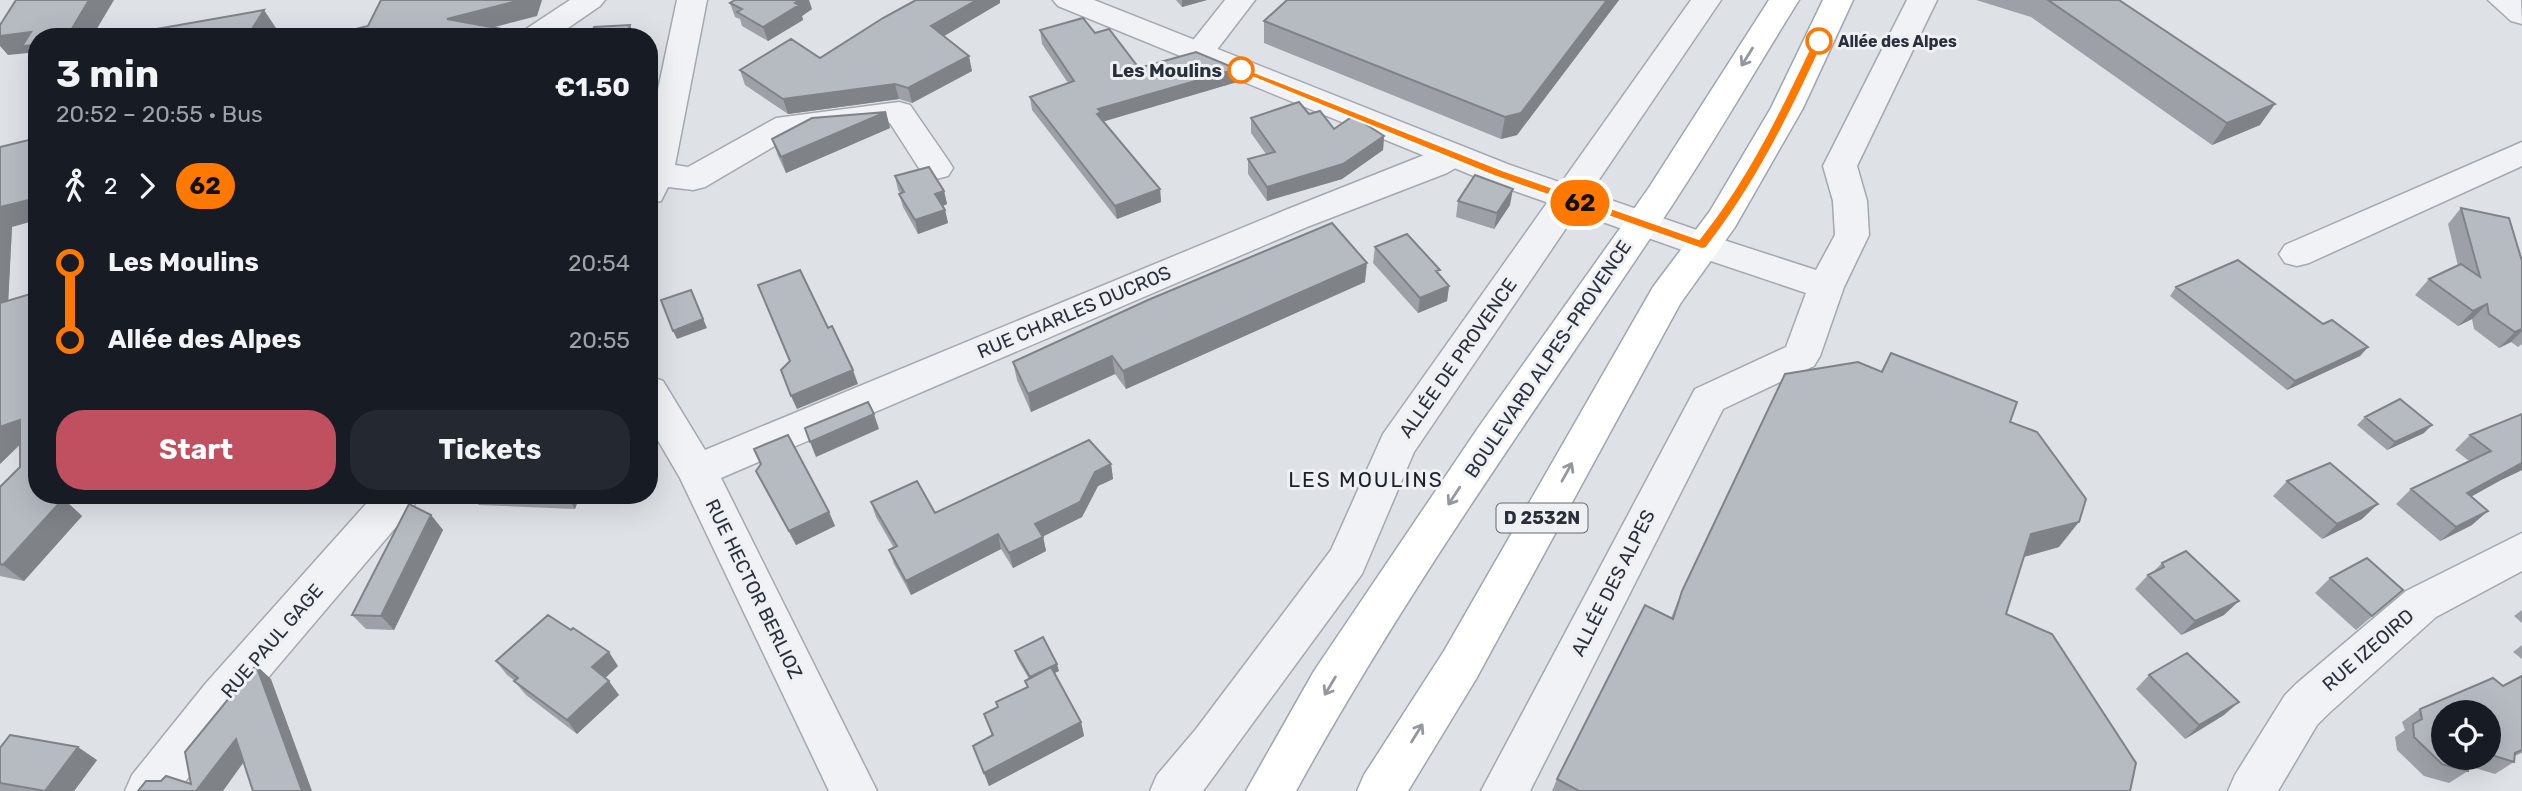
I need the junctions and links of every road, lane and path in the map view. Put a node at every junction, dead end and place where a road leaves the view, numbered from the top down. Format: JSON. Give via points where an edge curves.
{"nodes":[{"id":1,"x":590,"y":0,"type":"edge"},
{"id":2,"x":692,"y":0,"type":"edge"},
{"id":3,"x":1068,"y":0,"type":"edge"},
{"id":4,"x":1240,"y":0,"type":"edge"},
{"id":5,"x":1706,"y":0,"type":"edge"},
{"id":6,"x":1784,"y":0,"type":"edge"},
{"id":7,"x":1838,"y":0,"type":"edge"},
{"id":8,"x":1922,"y":0,"type":"edge"},
{"id":9,"x":2503,"y":0,"type":"edge"},
{"id":10,"x":2522,"y":15,"type":"edge"},
{"id":11,"x":548,"y":28,"type":"edge"},
{"id":12,"x":1199,"y":53,"type":"junction"},
{"id":13,"x":2522,"y":153,"type":"edge"},
{"id":14,"x":1452,"y":155,"type":"junction"},
{"id":15,"x":658,"y":160,"type":"edge"},
{"id":16,"x":936,"y":168,"type":"dead end"},
{"id":17,"x":658,"y":182,"type":"edge"},
{"id":18,"x":1568,"y":199,"type":"junction"},
{"id":19,"x":1641,"y":224,"type":"junction"},
{"id":20,"x":1702,"y":245,"type":"junction"},
{"id":21,"x":2297,"y":254,"type":"dead end"},
{"id":22,"x":1826,"y":287,"type":"junction"},
{"id":23,"x":658,"y":406,"type":"edge"},
{"id":24,"x":697,"y":471,"type":"junction"},
{"id":25,"x":391,"y":504,"type":"edge"},
{"id":26,"x":2522,"y":551,"type":"edge"},
{"id":27,"x":149,"y":791,"type":"edge"},
{"id":28,"x":853,"y":791,"type":"edge"},
{"id":29,"x":1174,"y":791,"type":"edge"},
{"id":30,"x":1270,"y":791,"type":"edge"},
{"id":31,"x":1381,"y":791,"type":"edge"},
{"id":32,"x":1506,"y":791,"type":"edge"},
{"id":33,"x":2252,"y":791,"type":"edge"}],
"edges":[{"from":1,"to":11,"type":"street"},
{"from":2,"to":15,"type":"street"},
{"from":3,"to":12,"type":"street"},
{"from":4,"to":12,"type":"street"},
{"from":5,"to":18,"type":"street","name":"ALLÉE DE PROVENCE"},
{"from":6,"to":19,"type":"main road","name":"BOULEVARD ALPES-PROVENCE","one_way":true},
{"from":7,"to":20,"type":"main road","number":"D 2532N","via":[[1787,108],[1723,219]]},
{"from":8,"to":22,"type":"street","name":"ALLÉE DES ALPES","via":[[1840,166],[1850,201],[1852,235]]},
{"from":9,"to":10,"type":"street"},
{"from":12,"to":14,"type":"street"},
{"from":13,"to":21,"type":"street"},
{"from":14,"to":18,"type":"street"},
{"from":14,"to":24,"type":"street","name":"RUE CHARLES DUCROS"},
{"from":16,"to":17,"type":"street","via":[[900,112],[787,125],[693,179]]},
{"from":18,"to":19,"type":"street"},
{"from":18,"to":29,"type":"street","name":"ALLÉE DE PROVENCE","via":[[1397,445],[1347,561]]},
{"from":19,"to":20,"type":"street"},
{"from":19,"to":30,"type":"main road","name":"BOULEVARD ALPES-PROVENCE","one_way":true,"via":[[1330,685]]},
{"from":20,"to":22,"type":"street"},
{"from":31,"to":20,"type":"main road","number":"D 2532N","one_way":true,"via":[[1460,665],[1666,296]]},
{"from":22,"to":32,"type":"street","name":"ALLÉE DES ALPES","via":[[1801,356],[1709,400]]},
{"from":23,"to":24,"type":"street","name":"RUE HECTOR BERLIOZ"},
{"from":24,"to":28,"type":"street","name":"RUE HECTOR BERLIOZ"},
{"from":25,"to":27,"type":"street","name":"RUE PAUL GAGE","via":[[222,698]]},
{"from":26,"to":33,"type":"street","name":"RUE IZEOIRD","via":[[2421,604],[2312,699]]}]}
